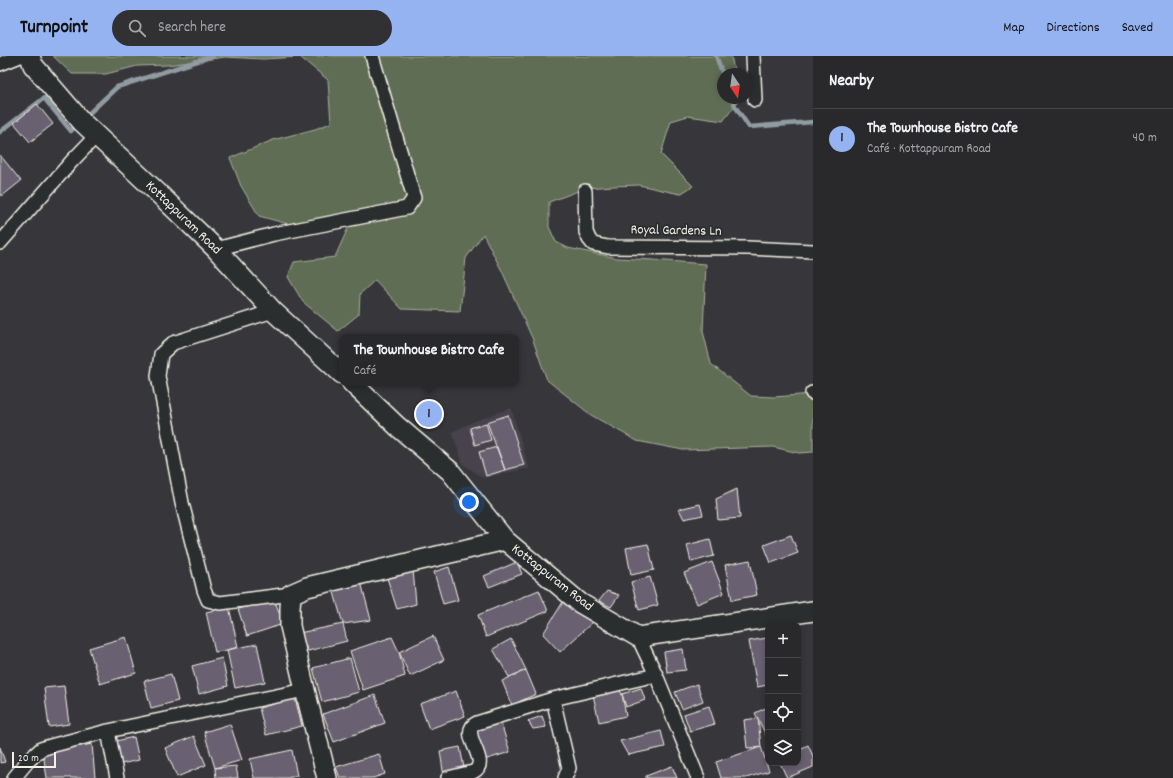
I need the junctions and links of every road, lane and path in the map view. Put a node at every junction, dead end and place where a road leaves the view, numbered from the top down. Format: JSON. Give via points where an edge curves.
{"nodes":[{"id":1,"x":20,"y":56,"type":"edge"},
{"id":2,"x":30,"y":56,"type":"edge"},
{"id":3,"x":372,"y":56,"type":"edge"},
{"id":4,"x":753,"y":56,"type":"edge"},
{"id":5,"x":0,"y":64,"type":"edge"},
{"id":6,"x":755,"y":100,"type":"dead end"},
{"id":7,"x":96,"y":136,"type":"junction"},
{"id":8,"x":585,"y":192,"type":"dead end"},
{"id":9,"x":0,"y":244,"type":"edge"},
{"id":10,"x":216,"y":249,"type":"junction"},
{"id":11,"x":813,"y":251,"type":"edge"},
{"id":12,"x":273,"y":311,"type":"junction"},
{"id":13,"x":339,"y":371,"type":"edge"},
{"id":14,"x":355,"y":386,"type":"edge"},
{"id":15,"x":505,"y":540,"type":"junction"},
{"id":16,"x":291,"y":594,"type":"junction"},
{"id":17,"x":813,"y":612,"type":"edge"},
{"id":18,"x":638,"y":637,"type":"junction"},
{"id":19,"x":656,"y":675,"type":"junction"},
{"id":20,"x":305,"y":690,"type":"junction"},
{"id":21,"x":553,"y":699,"type":"junction"},
{"id":22,"x":108,"y":731,"type":"junction"},
{"id":23,"x":14,"y":778,"type":"edge"},
{"id":24,"x":117,"y":778,"type":"edge"},
{"id":25,"x":327,"y":778,"type":"edge"},
{"id":26,"x":448,"y":778,"type":"edge"},
{"id":27,"x":565,"y":778,"type":"edge"},
{"id":28,"x":698,"y":778,"type":"edge"}],
"edges":[{"from":1,"to":5,"type":"street"},
{"from":2,"to":7,"type":"street","name":"Kottappuram Road","via":[[33,65]]},
{"from":3,"to":10,"type":"street","via":[[414,198],[407,208],[274,234]]},
{"from":4,"to":6,"type":"street"},
{"from":7,"to":9,"type":"street"},
{"from":7,"to":10,"type":"street","name":"Kottappuram Road"},
{"from":8,"to":11,"type":"street","name":"Royal Gardens Ln","via":[[586,232],[593,244],[608,247]]},
{"from":10,"to":12,"type":"street","name":"Kottappuram Road"},
{"from":12,"to":13,"type":"street","name":"Kottappuram Road"},
{"from":12,"to":16,"type":"street","via":[[173,343],[161,354],[158,376],[182,503],[208,600],[220,602]]},
{"from":14,"to":15,"type":"street","name":"Kottappuram Road","via":[[396,426],[450,471]]},
{"from":15,"to":16,"type":"street","via":[[308,587]]},
{"from":15,"to":18,"type":"street","name":"Kottappuram Road","via":[[580,604]]},
{"from":16,"to":20,"type":"street","via":[[290,626]]},
{"from":17,"to":18,"type":"street"},
{"from":18,"to":19,"type":"street"},
{"from":19,"to":21,"type":"street"},
{"from":19,"to":28,"type":"street"},
{"from":20,"to":22,"type":"street"},
{"from":20,"to":25,"type":"street"},
{"from":21,"to":26,"type":"street","via":[[472,726],[470,729],[479,767],[473,772]]},
{"from":21,"to":27,"type":"street","via":[[569,768]]},
{"from":22,"to":23,"type":"street","via":[[41,749]]},
{"from":22,"to":24,"type":"street"}]}
